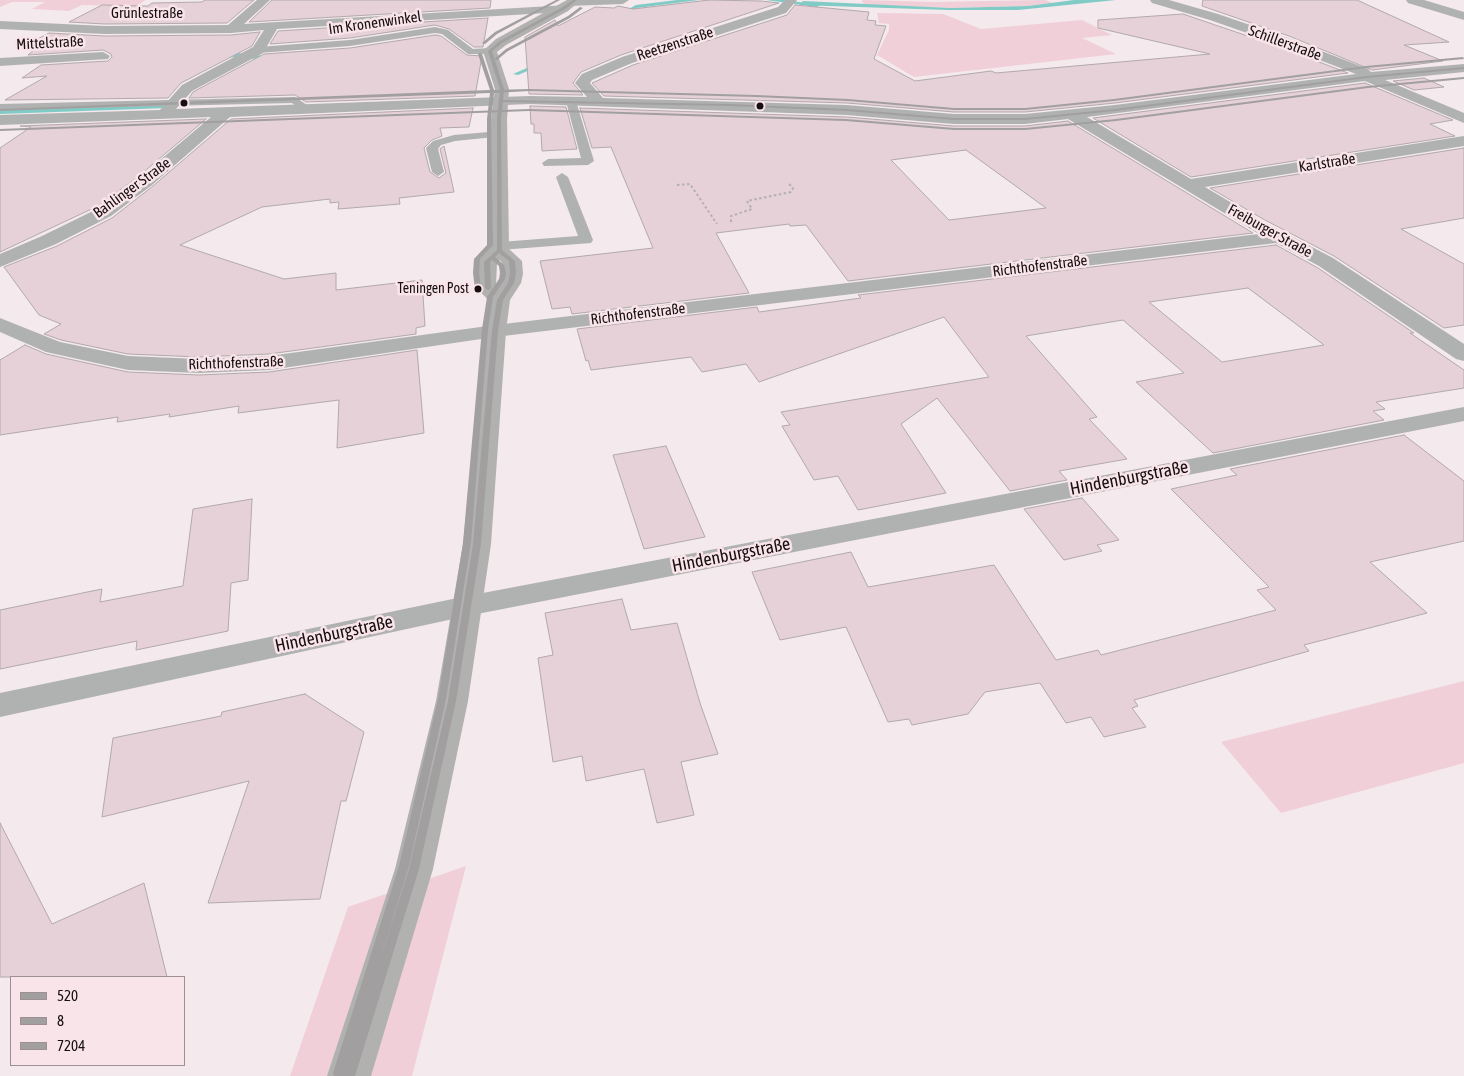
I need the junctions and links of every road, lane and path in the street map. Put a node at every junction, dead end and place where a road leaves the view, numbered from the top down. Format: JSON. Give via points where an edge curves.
{"nodes":[{"id":1,"x":264,"y":0,"type":"edge"},
{"id":2,"x":623,"y":0,"type":"edge"},
{"id":3,"x":1156,"y":0,"type":"edge"},
{"id":4,"x":1412,"y":0,"type":"edge"},
{"id":5,"x":790,"y":2,"type":"edge"},
{"id":6,"x":570,"y":4,"type":"edge"},
{"id":7,"x":1464,"y":16,"type":"edge"},
{"id":8,"x":0,"y":25,"type":"edge"},
{"id":9,"x":273,"y":25,"type":"junction"},
{"id":10,"x":231,"y":29,"type":"junction"},
{"id":11,"x":490,"y":51,"type":"junction"},
{"id":12,"x":251,"y":54,"type":"junction"},
{"id":13,"x":103,"y":56,"type":"dead end"},
{"id":14,"x":0,"y":62,"type":"edge"},
{"id":15,"x":1464,"y":68,"type":"edge"},
{"id":16,"x":1367,"y":77,"type":"junction"},
{"id":17,"x":501,"y":101,"type":"junction"},
{"id":18,"x":571,"y":101,"type":"junction"},
{"id":19,"x":599,"y":102,"type":"junction"},
{"id":20,"x":0,"y":107,"type":"edge"},
{"id":21,"x":169,"y":108,"type":"junction"},
{"id":22,"x":306,"y":110,"type":"junction"},
{"id":23,"x":226,"y":112,"type":"junction"},
{"id":24,"x":1072,"y":115,"type":"junction"},
{"id":25,"x":1464,"y":118,"type":"edge"},
{"id":26,"x":0,"y":120,"type":"edge"},
{"id":27,"x":500,"y":134,"type":"junction"},
{"id":28,"x":1464,"y":141,"type":"edge"},
{"id":29,"x":548,"y":163,"type":"dead end"},
{"id":30,"x":438,"y":172,"type":"dead end"},
{"id":31,"x":562,"y":177,"type":"dead end"},
{"id":32,"x":789,"y":184,"type":"dead end"},
{"id":33,"x":1190,"y":184,"type":"junction"},
{"id":34,"x":677,"y":185,"type":"dead end"},
{"id":35,"x":731,"y":222,"type":"dead end"},
{"id":36,"x":717,"y":224,"type":"dead end"},
{"id":37,"x":1280,"y":237,"type":"junction"},
{"id":38,"x":500,"y":248,"type":"junction"},
{"id":39,"x":0,"y":261,"type":"edge"},
{"id":40,"x":500,"y":300,"type":"junction"},
{"id":41,"x":0,"y":324,"type":"edge"},
{"id":42,"x":496,"y":331,"type":"junction"},
{"id":43,"x":1464,"y":354,"type":"edge"},
{"id":44,"x":1464,"y":414,"type":"edge"},
{"id":45,"x":467,"y":606,"type":"junction"},
{"id":46,"x":0,"y":705,"type":"edge"},
{"id":47,"x":349,"y":1076,"type":"edge"}],
"edges":[{"from":1,"to":10,"type":"street"},
{"from":2,"to":6,"type":"street","name":"Grünlestraße"},
{"from":3,"to":16,"type":"street","name":"Schillerstraße","via":[[1275,39],[1363,72]]},
{"from":4,"to":7,"type":"street"},
{"from":5,"to":19,"type":"street","name":"Reetzenstraße","via":[[782,10],[766,16],[627,60],[587,77],[582,83]]},
{"from":6,"to":9,"type":"street","name":"Grünlestraße"},
{"from":6,"to":11,"type":"main road"},
{"from":8,"to":10,"type":"street","name":"Grünlestraße","via":[[106,30]]},
{"from":9,"to":10,"type":"street","name":"Grünlestraße"},
{"from":9,"to":12,"type":"street"},
{"from":11,"to":12,"type":"lane","name":"Im Kronenwinkel","via":[[471,52],[445,32],[435,30]]},
{"from":11,"to":17,"type":"main road","via":[[502,84]]},
{"from":12,"to":21,"type":"street","via":[[187,88]]},
{"from":13,"to":14,"type":"street","name":"Mittelstraße"},
{"from":15,"to":16,"type":"street"},
{"from":16,"to":24,"type":"street"},
{"from":16,"to":25,"type":"street","name":"Schillerstraße"},
{"from":17,"to":18,"type":"street"},
{"from":17,"to":22,"type":"street"},
{"from":17,"to":27,"type":"main road"},
{"from":18,"to":19,"type":"street"},
{"from":18,"to":29,"type":"lane","via":[[588,161]]},
{"from":19,"to":24,"type":"street","via":[[847,110],[954,119]]},
{"from":20,"to":21,"type":"lane"},
{"from":21,"to":22,"type":"lane","via":[[295,100]]},
{"from":21,"to":23,"type":"street"},
{"from":21,"to":26,"type":"street"},
{"from":22,"to":23,"type":"street"},
{"from":23,"to":39,"type":"street","name":"Bahlinger Straße","via":[[105,212]]},
{"from":24,"to":33,"type":"street","name":"Freiburger Straße"},
{"from":27,"to":30,"type":"lane","via":[[454,138],[437,143],[432,148]]},
{"from":27,"to":38,"type":"main road"},
{"from":28,"to":33,"type":"street","name":"Karlstraße"},
{"from":31,"to":38,"type":"lane","via":[[586,240]]},
{"from":32,"to":35,"type":"path","via":[[791,192],[747,201],[752,208],[730,216]]},
{"from":33,"to":37,"type":"street","name":"Freiburger Straße"},
{"from":34,"to":36,"type":"path","via":[[690,184]]},
{"from":37,"to":42,"type":"street","name":"Richthofenstraße"},
{"from":37,"to":43,"type":"street","name":"Freiburger Straße","via":[[1326,262]]},
{"from":38,"to":40,"type":"main road","via":[[512,261],[513,274]]},
{"from":38,"to":40,"type":"main road","via":[[488,262],[486,273],[486,287]]},
{"from":40,"to":42,"type":"main road"},
{"from":41,"to":42,"type":"street","name":"Richthofenstraße","via":[[54,346],[128,363],[199,366],[269,363]]},
{"from":42,"to":45,"type":"main road","via":[[477,544]]},
{"from":44,"to":45,"type":"street","name":"Hindenburgstraße"},
{"from":45,"to":46,"type":"street","name":"Hindenburgstraße"},
{"from":45,"to":47,"type":"main road","via":[[452,701],[414,869]]}]}
